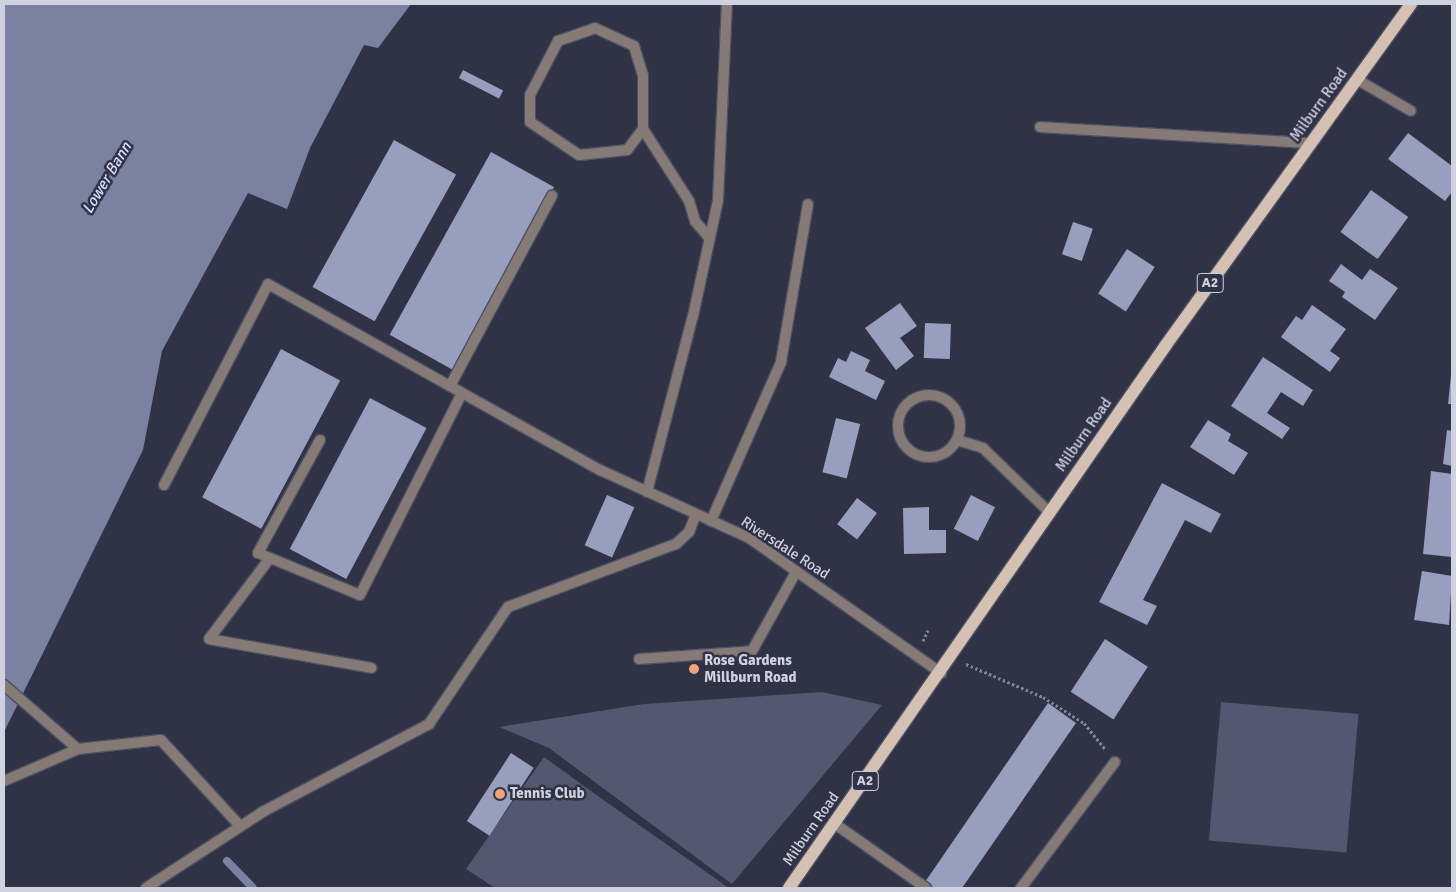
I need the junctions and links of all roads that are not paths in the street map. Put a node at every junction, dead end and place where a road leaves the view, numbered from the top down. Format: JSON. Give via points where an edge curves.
{"nodes":[{"id":1,"x":727,"y":4,"type":"edge"},
{"id":2,"x":1411,"y":4,"type":"edge"},
{"id":3,"x":1358,"y":80,"type":"junction"},
{"id":4,"x":1411,"y":111,"type":"dead end"},
{"id":5,"x":1040,"y":126,"type":"dead end"},
{"id":6,"x":643,"y":129,"type":"junction"},
{"id":7,"x":1312,"y":143,"type":"junction"},
{"id":8,"x":552,"y":196,"type":"dead end"},
{"id":9,"x":808,"y":204,"type":"dead end"},
{"id":10,"x":710,"y":239,"type":"junction"},
{"id":11,"x":450,"y":386,"type":"junction"},
{"id":12,"x":462,"y":393,"type":"junction"},
{"id":13,"x":320,"y":440,"type":"dead end"},
{"id":14,"x":957,"y":440,"type":"junction"},
{"id":15,"x":164,"y":485,"type":"dead end"},
{"id":16,"x":647,"y":492,"type":"junction"},
{"id":17,"x":1050,"y":513,"type":"junction"},
{"id":18,"x":696,"y":514,"type":"junction"},
{"id":19,"x":711,"y":521,"type":"junction"},
{"id":20,"x":270,"y":558,"type":"junction"},
{"id":21,"x":796,"y":572,"type":"junction"},
{"id":22,"x":639,"y":659,"type":"dead end"},
{"id":23,"x":372,"y":668,"type":"dead end"},
{"id":24,"x":941,"y":673,"type":"junction"},
{"id":25,"x":4,"y":685,"type":"edge"},
{"id":26,"x":78,"y":749,"type":"junction"},
{"id":27,"x":1115,"y":762,"type":"road end"},
{"id":28,"x":4,"y":782,"type":"edge"},
{"id":29,"x":835,"y":824,"type":"junction"},
{"id":30,"x":240,"y":826,"type":"junction"},
{"id":31,"x":146,"y":888,"type":"edge"},
{"id":32,"x":789,"y":888,"type":"edge"},
{"id":33,"x":926,"y":888,"type":"edge"},
{"id":34,"x":1021,"y":888,"type":"edge"}],
"edges":[{"from":1,"to":10,"type":"street","via":[[718,200]]},
{"from":2,"to":3,"type":"main road","name":"Milburn Road","number":"A2"},
{"from":3,"to":4,"type":"street"},
{"from":3,"to":7,"type":"main road","name":"Milburn Road","number":"A2"},
{"from":5,"to":7,"type":"street"},
{"from":6,"to":6,"type":"street","via":[[643,75],[634,46],[595,28],[558,41],[530,95],[530,122],[579,156],[627,150]]},
{"from":6,"to":10,"type":"street","via":[[689,201],[695,221]]},
{"from":7,"to":17,"type":"main road","name":"Milburn Road","number":"A2"},
{"from":8,"to":11,"type":"street"},
{"from":9,"to":19,"type":"street","via":[[781,362]]},
{"from":10,"to":16,"type":"street"},
{"from":11,"to":12,"type":"street","name":"Riversdale Road"},
{"from":11,"to":15,"type":"street","name":"Riversdale Road","via":[[268,284]]},
{"from":12,"to":16,"type":"street","name":"Riversdale Road","via":[[600,470]]},
{"from":12,"to":20,"type":"street","via":[[360,595]]},
{"from":13,"to":20,"type":"street","via":[[258,553]]},
{"from":14,"to":14,"type":"street","via":[[959,419],[948,402],[930,396],[911,402],[904,409],[898,427],[905,446],[913,452],[933,457],[951,448]]},
{"from":14,"to":17,"type":"street","via":[[983,448]]},
{"from":16,"to":18,"type":"street","name":"Riversdale Road"},
{"from":17,"to":24,"type":"main road","name":"Milburn Road","number":"A2"},
{"from":18,"to":19,"type":"street","name":"Riversdale Road"},
{"from":18,"to":30,"type":"street","via":[[689,532],[676,544],[508,606],[429,724]]},
{"from":19,"to":21,"type":"street","name":"Riversdale Road","via":[[749,538]]},
{"from":20,"to":23,"type":"street","via":[[209,638]]},
{"from":21,"to":22,"type":"street","via":[[752,652]]},
{"from":21,"to":24,"type":"street","name":"Riversdale Road"},
{"from":24,"to":29,"type":"main road","name":"Milburn Road","number":"A2"},
{"from":25,"to":26,"type":"street"},
{"from":26,"to":28,"type":"street"},
{"from":26,"to":30,"type":"street","via":[[161,740]]},
{"from":27,"to":34,"type":"street"},
{"from":29,"to":32,"type":"main road","name":"Milburn Road","number":"A2"},
{"from":29,"to":33,"type":"street"},
{"from":30,"to":31,"type":"street"}]}
